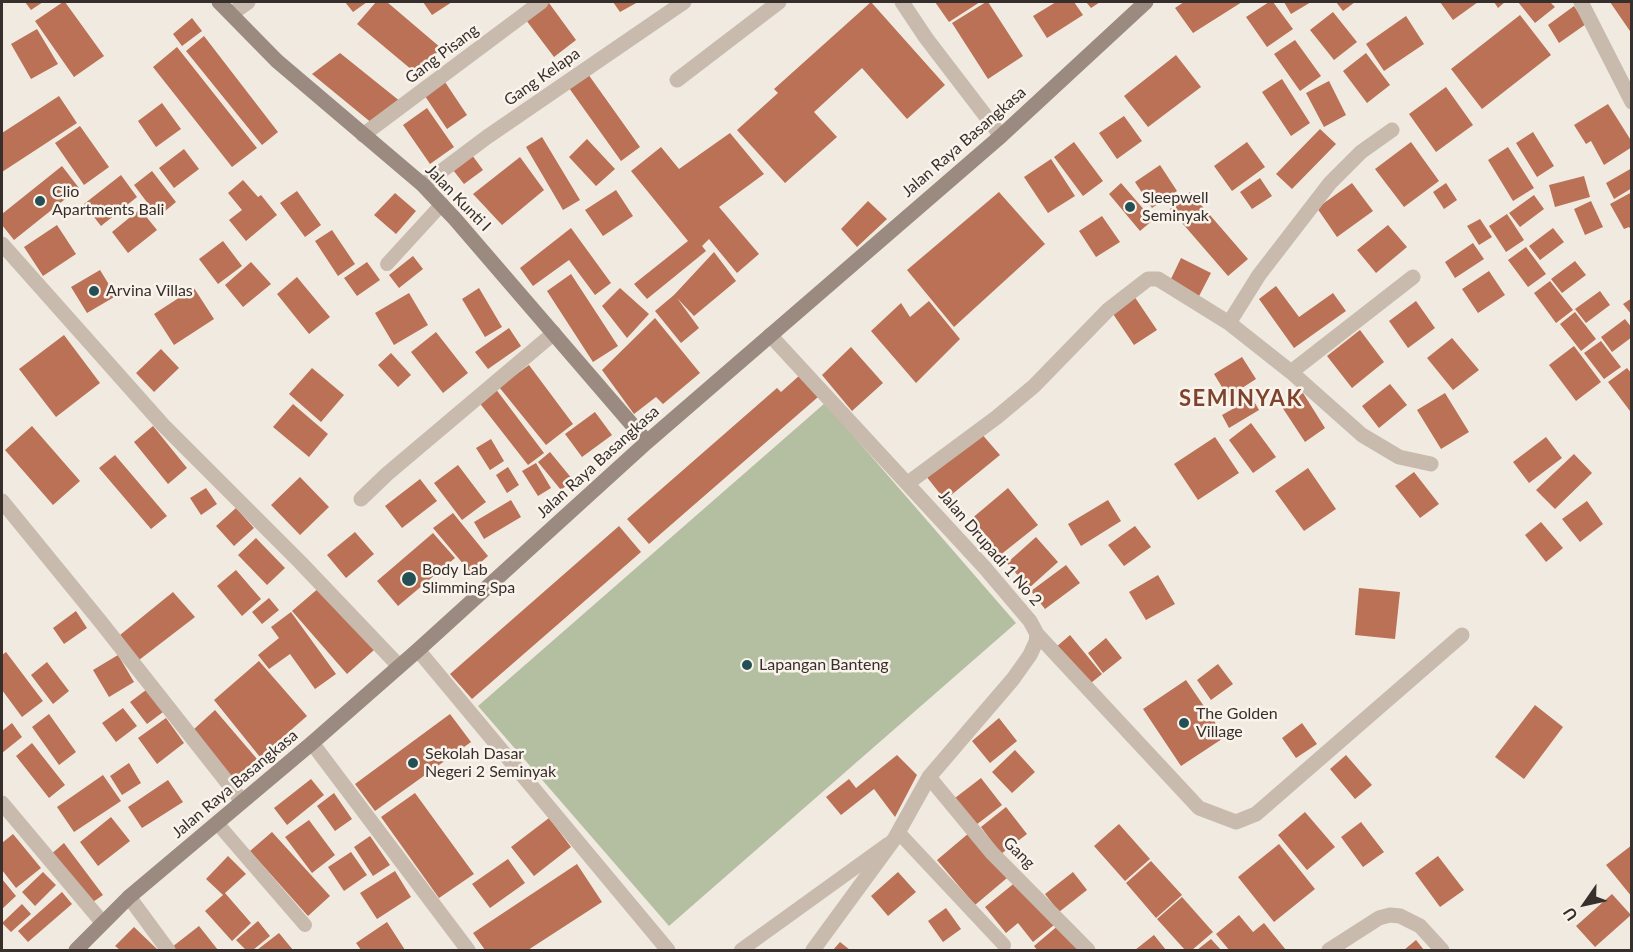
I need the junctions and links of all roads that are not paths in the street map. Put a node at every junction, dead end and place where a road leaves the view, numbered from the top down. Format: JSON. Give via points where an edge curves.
{"nodes":[{"id":1,"x":219,"y":2,"type":"edge"},
{"id":2,"x":248,"y":2,"type":"edge"},
{"id":3,"x":541,"y":2,"type":"edge"},
{"id":4,"x":684,"y":2,"type":"edge"},
{"id":5,"x":779,"y":2,"type":"edge"},
{"id":6,"x":902,"y":2,"type":"edge"},
{"id":7,"x":1146,"y":2,"type":"edge"},
{"id":8,"x":1581,"y":2,"type":"edge"},
{"id":9,"x":231,"y":14,"type":"junction"},
{"id":10,"x":677,"y":80,"type":"dead end"},
{"id":11,"x":1632,"y":102,"type":"edge"},
{"id":12,"x":1392,"y":130,"type":"dead end"},
{"id":13,"x":363,"y":135,"type":"junction"},
{"id":14,"x":1001,"y":136,"type":"junction"},
{"id":15,"x":423,"y":185,"type":"junction"},
{"id":16,"x":442,"y":204,"type":"junction"},
{"id":17,"x":2,"y":244,"type":"edge"},
{"id":18,"x":387,"y":264,"type":"dead end"},
{"id":19,"x":1413,"y":276,"type":"dead end"},
{"id":20,"x":1229,"y":322,"type":"junction"},
{"id":21,"x":554,"y":333,"type":"junction"},
{"id":22,"x":770,"y":335,"type":"junction"},
{"id":23,"x":1291,"y":372,"type":"junction"},
{"id":24,"x":647,"y":442,"type":"junction"},
{"id":25,"x":1431,"y":464,"type":"dead end"},
{"id":26,"x":908,"y":483,"type":"junction"},
{"id":27,"x":361,"y":499,"type":"dead end"},
{"id":28,"x":4,"y":508,"type":"edge"},
{"id":29,"x":1037,"y":634,"type":"junction"},
{"id":30,"x":1462,"y":635,"type":"dead end"},
{"id":31,"x":418,"y":650,"type":"junction"},
{"id":32,"x":399,"y":666,"type":"junction"},
{"id":33,"x":312,"y":743,"type":"junction"},
{"id":34,"x":929,"y":777,"type":"junction"},
{"id":35,"x":242,"y":801,"type":"junction"},
{"id":36,"x":2,"y":803,"type":"edge"},
{"id":37,"x":217,"y":823,"type":"junction"},
{"id":38,"x":897,"y":836,"type":"junction"},
{"id":39,"x":129,"y":897,"type":"junction"},
{"id":40,"x":102,"y":922,"type":"junction"},
{"id":41,"x":305,"y":925,"type":"dead end"},
{"id":42,"x":1004,"y":945,"type":"dead end"},
{"id":43,"x":76,"y":951,"type":"edge"},
{"id":44,"x":168,"y":951,"type":"edge"},
{"id":45,"x":468,"y":951,"type":"edge"},
{"id":46,"x":668,"y":951,"type":"edge"},
{"id":47,"x":741,"y":951,"type":"edge"},
{"id":48,"x":813,"y":951,"type":"edge"},
{"id":49,"x":1088,"y":951,"type":"edge"},
{"id":50,"x":1329,"y":951,"type":"edge"},
{"id":51,"x":1442,"y":951,"type":"edge"}],
"edges":[{"from":1,"to":9,"type":"main road","name":"Jalan Kunti I"},
{"from":2,"to":9,"type":"street"},
{"from":3,"to":13,"type":"street","name":"Gang Pisang"},
{"from":4,"to":15,"type":"street","name":"Gang Kelapa"},
{"from":5,"to":10,"type":"street"},
{"from":6,"to":14,"type":"street"},
{"from":7,"to":14,"type":"main road","name":"Jalan Raya Basangkasa"},
{"from":8,"to":11,"type":"street"},
{"from":9,"to":13,"type":"main road","name":"Jalan Kunti I","via":[[277,61]]},
{"from":12,"to":20,"type":"street","via":[[1361,152],[1330,183],[1259,275]]},
{"from":13,"to":15,"type":"main road","name":"Jalan Kunti I"},
{"from":14,"to":22,"type":"main road","name":"Jalan Raya Basangkasa"},
{"from":15,"to":16,"type":"main road","name":"Jalan Kunti I"},
{"from":16,"to":18,"type":"lane"},
{"from":16,"to":21,"type":"main road","name":"Jalan Kunti I"},
{"from":17,"to":32,"type":"street","via":[[163,425]]},
{"from":19,"to":23,"type":"street"},
{"from":20,"to":23,"type":"street"},
{"from":20,"to":26,"type":"street","via":[[1158,279],[1148,279],[1108,310],[1034,386]]},
{"from":21,"to":24,"type":"main road","name":"Jalan Kunti I"},
{"from":21,"to":27,"type":"street"},
{"from":22,"to":24,"type":"main road","name":"Jalan Raya Basangkasa"},
{"from":22,"to":26,"type":"street","name":"Jalan Drupadi 1 No 2"},
{"from":23,"to":25,"type":"street","via":[[1362,435],[1399,457]]},
{"from":24,"to":31,"type":"main road","name":"Jalan Raya Basangkasa"},
{"from":26,"to":29,"type":"street","name":"Jalan Drupadi 1 No 2","via":[[985,568]]},
{"from":28,"to":35,"type":"street","via":[[100,621]]},
{"from":29,"to":30,"type":"street","via":[[1198,808],[1236,822],[1256,814]]},
{"from":29,"to":34,"type":"street","name":"Jalan Drupadi 1 No 2","via":[[1033,649],[1013,679]]},
{"from":31,"to":32,"type":"main road","name":"Jalan Raya Basangkasa"},
{"from":31,"to":46,"type":"street"},
{"from":32,"to":33,"type":"main road","name":"Jalan Raya Basangkasa"},
{"from":33,"to":35,"type":"main road","name":"Jalan Raya Basangkasa"},
{"from":33,"to":45,"type":"street"},
{"from":34,"to":38,"type":"street","name":"Jalan Drupadi 1 No 2"},
{"from":34,"to":49,"type":"street","name":"Gang","via":[[992,853]]},
{"from":35,"to":37,"type":"main road","name":"Jalan Raya Basangkasa"},
{"from":36,"to":40,"type":"street"},
{"from":37,"to":39,"type":"main road","name":"Jalan Raya Basangkasa"},
{"from":37,"to":41,"type":"lane"},
{"from":38,"to":42,"type":"lane"},
{"from":38,"to":47,"type":"lane"},
{"from":38,"to":48,"type":"street","name":"Jalan Drupadi 1 No 2"},
{"from":39,"to":40,"type":"main road","name":"Jalan Raya Basangkasa"},
{"from":39,"to":44,"type":"street"},
{"from":40,"to":43,"type":"main road","name":"Jalan Raya Basangkasa"},
{"from":50,"to":51,"type":"street","via":[[1379,918],[1390,915],[1420,926]]}]}
